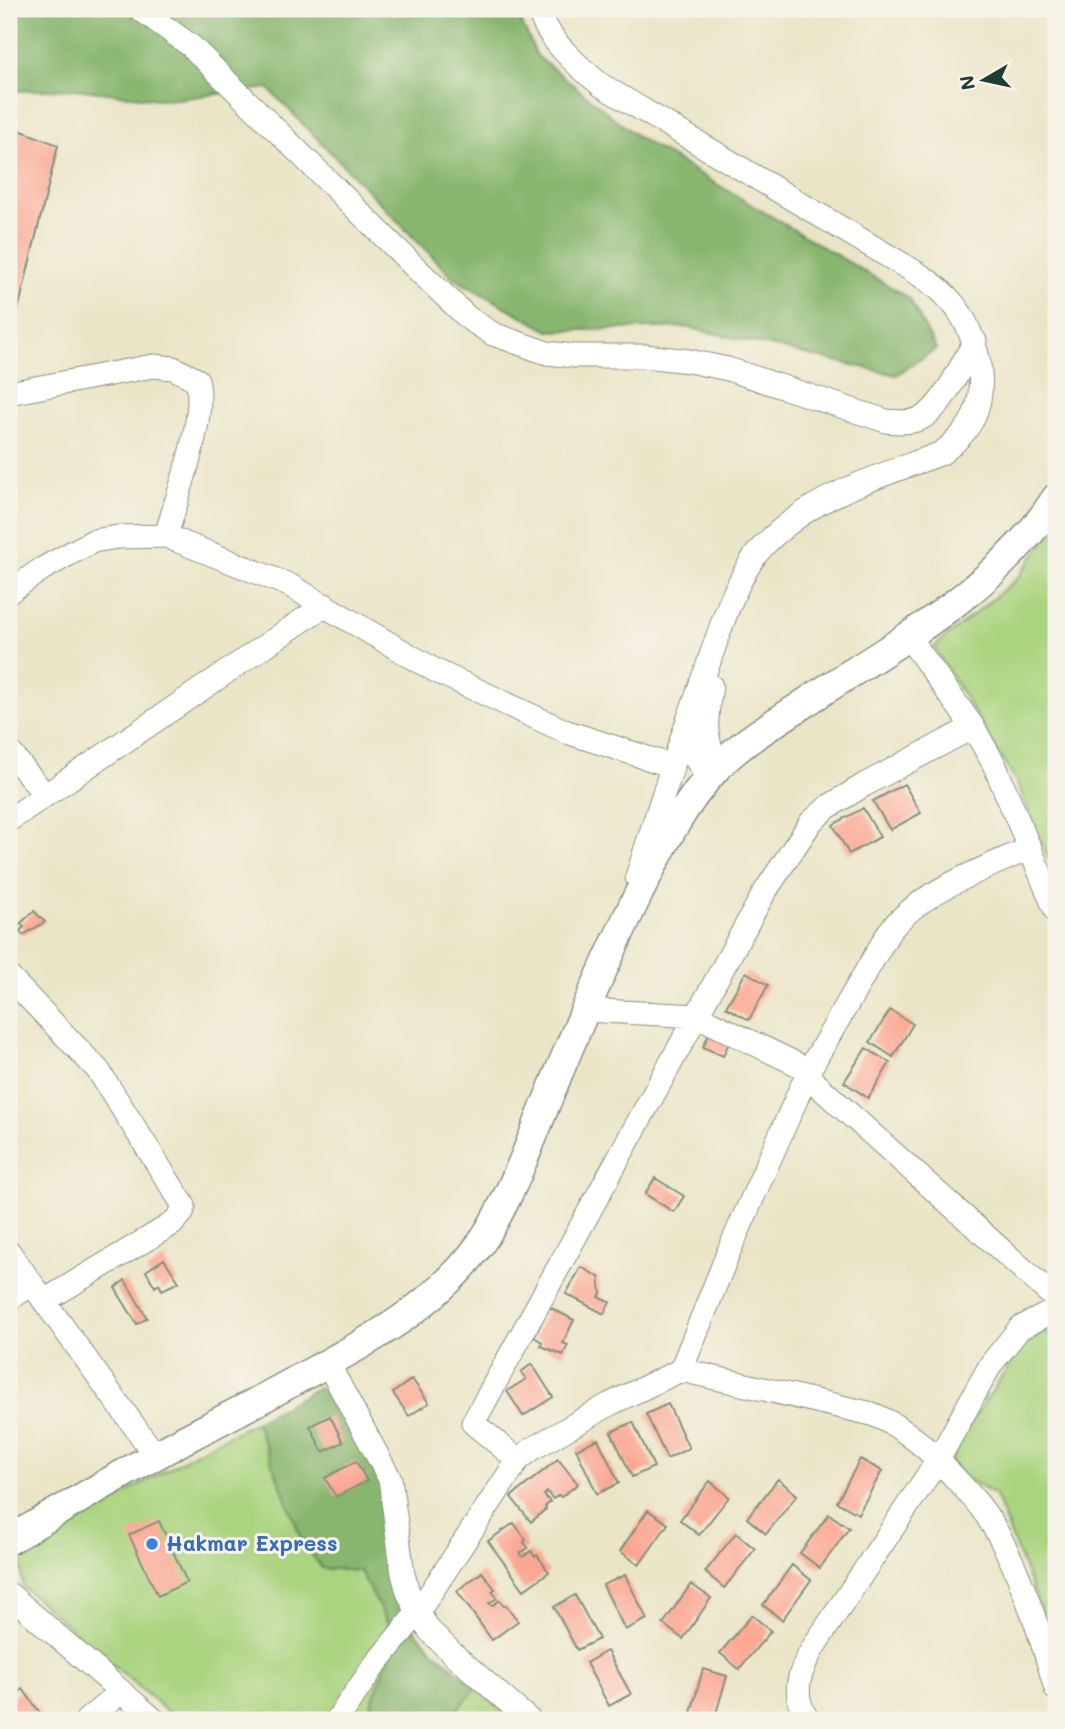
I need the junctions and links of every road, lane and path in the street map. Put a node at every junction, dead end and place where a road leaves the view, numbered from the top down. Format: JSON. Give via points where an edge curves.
{"nodes":[{"id":1,"x":140,"y":9,"type":"edge"},
{"id":2,"x":538,"y":9,"type":"edge"},
{"id":3,"x":975,"y":341,"type":"junction"},
{"id":4,"x":9,"y":393,"type":"edge"},
{"id":5,"x":1056,"y":498,"type":"edge"},
{"id":6,"x":166,"y":536,"type":"junction"},
{"id":7,"x":9,"y":592,"type":"edge"},
{"id":8,"x":325,"y":605,"type":"junction"},
{"id":9,"x":908,"y":636,"type":"junction"},
{"id":10,"x":718,"y":638,"type":"junction"},
{"id":11,"x":686,"y":726,"type":"junction"},
{"id":12,"x":973,"y":727,"type":"junction"},
{"id":13,"x":9,"y":751,"type":"edge"},
{"id":14,"x":671,"y":766,"type":"junction"},
{"id":15,"x":714,"y":772,"type":"junction"},
{"id":16,"x":45,"y":794,"type":"junction"},
{"id":17,"x":9,"y":820,"type":"edge"},
{"id":18,"x":1030,"y":848,"type":"junction"},
{"id":19,"x":1056,"y":911,"type":"edge"},
{"id":20,"x":621,"y":930,"type":"junction"},
{"id":21,"x":9,"y":976,"type":"edge"},
{"id":22,"x":584,"y":1010,"type":"junction"},
{"id":23,"x":696,"y":1016,"type":"junction"},
{"id":24,"x":808,"y":1073,"type":"junction"},
{"id":25,"x":9,"y":1252,"type":"edge"},
{"id":26,"x":38,"y":1292,"type":"junction"},
{"id":27,"x":9,"y":1299,"type":"edge"},
{"id":28,"x":1056,"y":1299,"type":"edge"},
{"id":29,"x":1056,"y":1310,"type":"edge"},
{"id":30,"x":328,"y":1364,"type":"junction"},
{"id":31,"x":681,"y":1370,"type":"junction"},
{"id":32,"x":155,"y":1455,"type":"junction"},
{"id":33,"x":518,"y":1460,"type":"junction"},
{"id":34,"x":938,"y":1460,"type":"junction"},
{"id":35,"x":9,"y":1540,"type":"edge"},
{"id":36,"x":9,"y":1594,"type":"edge"},
{"id":37,"x":418,"y":1612,"type":"junction"},
{"id":38,"x":1056,"y":1689,"type":"edge"},
{"id":39,"x":121,"y":1692,"type":"junction"},
{"id":40,"x":87,"y":1720,"type":"edge"},
{"id":41,"x":154,"y":1720,"type":"edge"},
{"id":42,"x":337,"y":1720,"type":"edge"},
{"id":43,"x":529,"y":1720,"type":"edge"},
{"id":44,"x":808,"y":1720,"type":"edge"}],
"edges":[{"from":1,"to":3,"type":"street","via":[[191,46],[468,318],[493,334],[547,353],[645,356],[728,369],[886,421],[904,422],[921,419],[936,405]]},
{"from":2,"to":3,"type":"street","via":[[557,42],[601,85],[919,275],[947,296]]},
{"from":3,"to":10,"type":"street","via":[[980,383],[978,402],[966,430],[942,453],[841,492],[768,540],[737,586]]},
{"from":4,"to":6,"type":"street","via":[[153,366],[173,368],[197,380],[199,415]]},
{"from":5,"to":9,"type":"main road","via":[[1002,565]]},
{"from":6,"to":7,"type":"street","via":[[93,541]]},
{"from":6,"to":8,"type":"street","via":[[289,585]]},
{"from":8,"to":14,"type":"street","via":[[405,654],[567,732]]},
{"from":8,"to":16,"type":"street"},
{"from":9,"to":12,"type":"street"},
{"from":9,"to":15,"type":"main road","via":[[763,731]]},
{"from":10,"to":11,"type":"street"},
{"from":10,"to":15,"type":"street","via":[[706,721]]},
{"from":11,"to":14,"type":"street"},
{"from":11,"to":15,"type":"street","via":[[689,748]]},
{"from":12,"to":18,"type":"street"},
{"from":12,"to":23,"type":"street","via":[[864,785],[811,822],[764,893]]},
{"from":13,"to":16,"type":"street"},
{"from":14,"to":20,"type":"street"},
{"from":15,"to":20,"type":"main road","via":[[674,827]]},
{"from":16,"to":17,"type":"street"},
{"from":18,"to":19,"type":"street"},
{"from":18,"to":24,"type":"street","via":[[979,870],[900,917]]},
{"from":20,"to":22,"type":"main road"},
{"from":21,"to":26,"type":"street","via":[[98,1070],[184,1206],[172,1224]]},
{"from":22,"to":23,"type":"street"},
{"from":22,"to":30,"type":"main road","via":[[520,1169],[480,1244],[425,1302]]},
{"from":23,"to":24,"type":"street"},
{"from":23,"to":33,"type":"street","via":[[473,1423]]},
{"from":24,"to":28,"type":"street"},
{"from":24,"to":31,"type":"street"},
{"from":25,"to":26,"type":"street"},
{"from":26,"to":27,"type":"street"},
{"from":26,"to":32,"type":"street"},
{"from":29,"to":34,"type":"street","via":[[1020,1328],[1006,1343]]},
{"from":30,"to":32,"type":"main road"},
{"from":30,"to":37,"type":"street","via":[[390,1479],[403,1574]]},
{"from":31,"to":33,"type":"street","via":[[610,1404]]},
{"from":31,"to":34,"type":"street","via":[[872,1413],[900,1428]]},
{"from":32,"to":35,"type":"main road"},
{"from":33,"to":37,"type":"street"},
{"from":34,"to":38,"type":"street","via":[[1000,1536]]},
{"from":34,"to":44,"type":"street","via":[[800,1671],[798,1693]]},
{"from":36,"to":39,"type":"street"},
{"from":37,"to":42,"type":"street"},
{"from":37,"to":43,"type":"street","via":[[453,1654]]},
{"from":39,"to":40,"type":"street"},
{"from":39,"to":41,"type":"street"}]}
